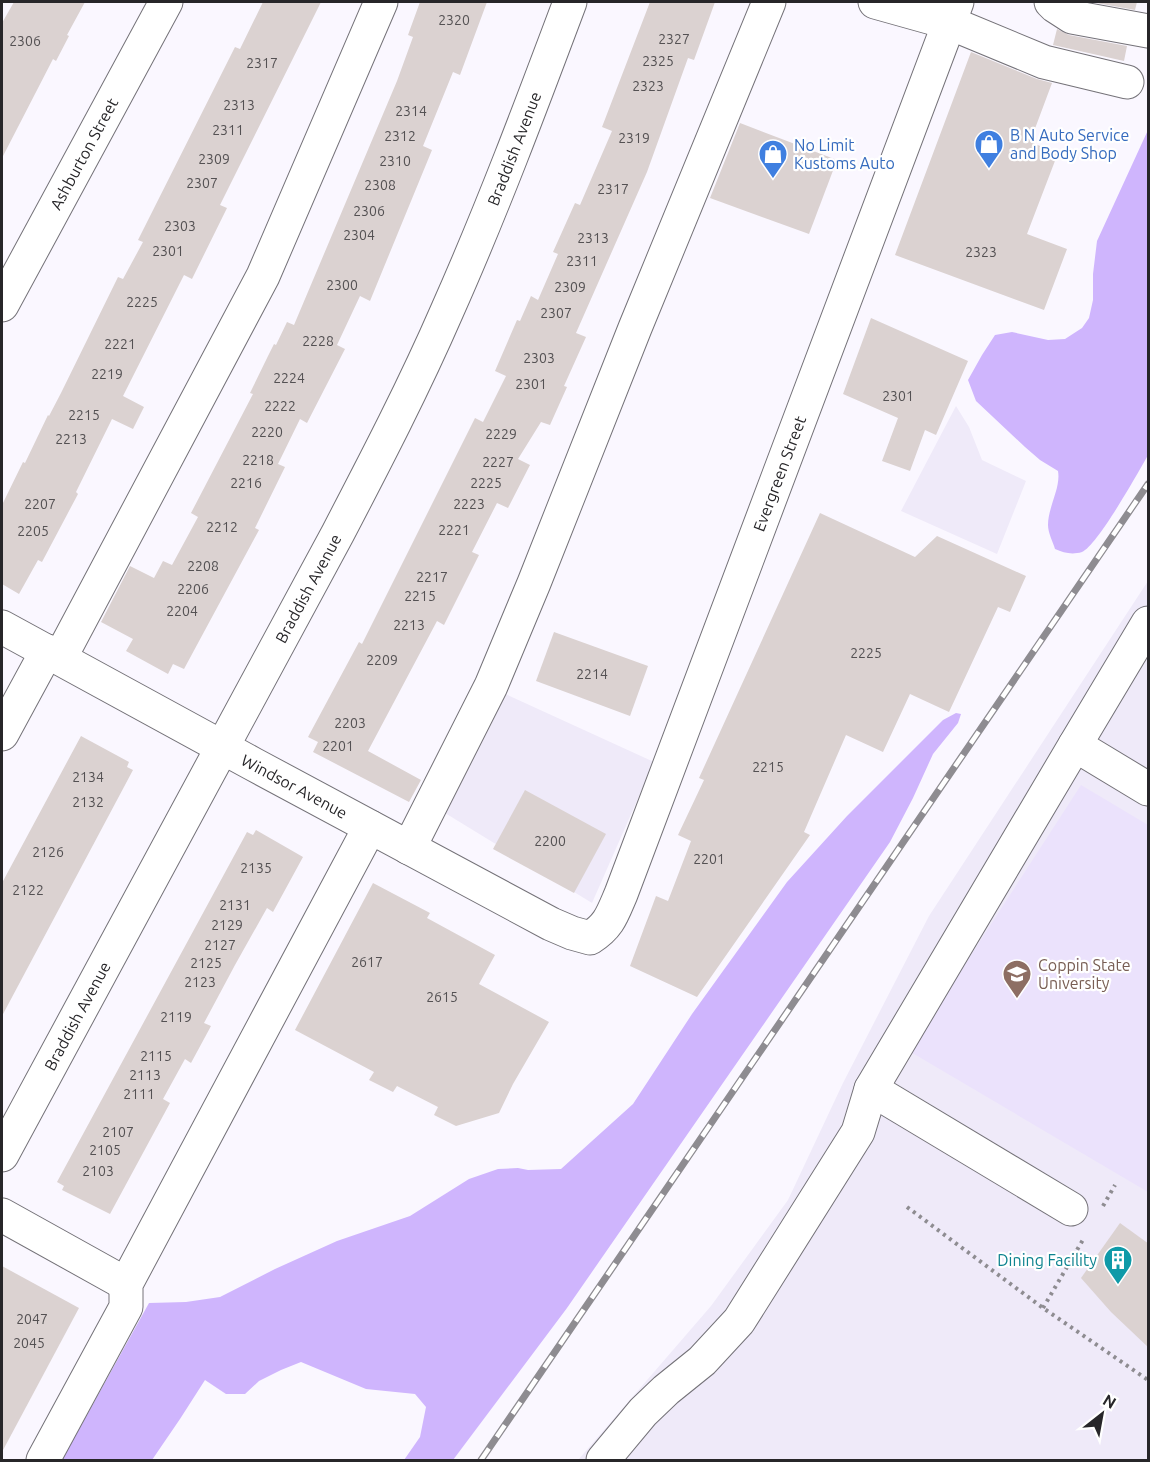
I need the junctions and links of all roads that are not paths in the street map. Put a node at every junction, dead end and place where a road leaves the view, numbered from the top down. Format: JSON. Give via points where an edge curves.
{"nodes":[{"id":1,"x":166,"y":2,"type":"edge"},
{"id":2,"x":381,"y":2,"type":"edge"},
{"id":3,"x":570,"y":2,"type":"edge"},
{"id":4,"x":769,"y":2,"type":"edge"},
{"id":5,"x":875,"y":2,"type":"edge"},
{"id":6,"x":1052,"y":2,"type":"edge"},
{"id":7,"x":953,"y":12,"type":"edge"},
{"id":8,"x":1149,"y":31,"type":"edge"},
{"id":9,"x":1127,"y":82,"type":"dead end"},
{"id":10,"x":2,"y":305,"type":"edge"},
{"id":11,"x":1149,"y":623,"type":"edge"},
{"id":12,"x":2,"y":627,"type":"edge"},
{"id":13,"x":53,"y":655,"type":"junction"},
{"id":14,"x":2,"y":734,"type":"edge"},
{"id":15,"x":1075,"y":745,"type":"junction"},
{"id":16,"x":222,"y":747,"type":"junction"},
{"id":17,"x":1149,"y":789,"type":"edge"},
{"id":18,"x":370,"y":827,"type":"junction"},
{"id":19,"x":409,"y":848,"type":"junction"},
{"id":20,"x":590,"y":938,"type":"joint"},
{"id":21,"x":871,"y":1089,"type":"junction"},
{"id":22,"x":2,"y":1155,"type":"edge"},
{"id":23,"x":2,"y":1215,"type":"edge"},
{"id":24,"x":1086,"y":1217,"type":"road end"},
{"id":25,"x":126,"y":1284,"type":"junction"},
{"id":26,"x":43,"y":1461,"type":"edge"},
{"id":27,"x":603,"y":1461,"type":"edge"}],
"edges":[{"from":1,"to":10,"type":"street","name":"Ashburton Street"},
{"from":2,"to":13,"type":"street","via":[[263,276]]},
{"from":3,"to":16,"type":"street","name":"Braddish Avenue","via":[[481,234],[420,372]]},
{"from":4,"to":19,"type":"street","via":[[495,676]]},
{"from":5,"to":7,"type":"street"},
{"from":6,"to":8,"type":"street","via":[[1072,17]]},
{"from":7,"to":9,"type":"street","via":[[1044,62]]},
{"from":7,"to":20,"type":"street","name":"Evergreen Street","via":[[621,894],[602,930]]},
{"from":11,"to":15,"type":"street"},
{"from":12,"to":13,"type":"street","name":"Windsor Avenue"},
{"from":13,"to":14,"type":"street"},
{"from":13,"to":16,"type":"street","name":"Windsor Avenue"},
{"from":15,"to":17,"type":"street"},
{"from":15,"to":21,"type":"street"},
{"from":16,"to":18,"type":"street","name":"Windsor Avenue"},
{"from":16,"to":22,"type":"street","name":"Braddish Avenue"},
{"from":18,"to":19,"type":"street","name":"Windsor Avenue"},
{"from":18,"to":25,"type":"street"},
{"from":19,"to":20,"type":"street","name":"Windsor Avenue","via":[[551,924]]},
{"from":21,"to":24,"type":"street"},
{"from":21,"to":27,"type":"street","via":[[858,1132],[739,1321],[702,1361],[643,1412]]},
{"from":23,"to":25,"type":"street"},
{"from":25,"to":26,"type":"street","via":[[126,1306]]}]}
